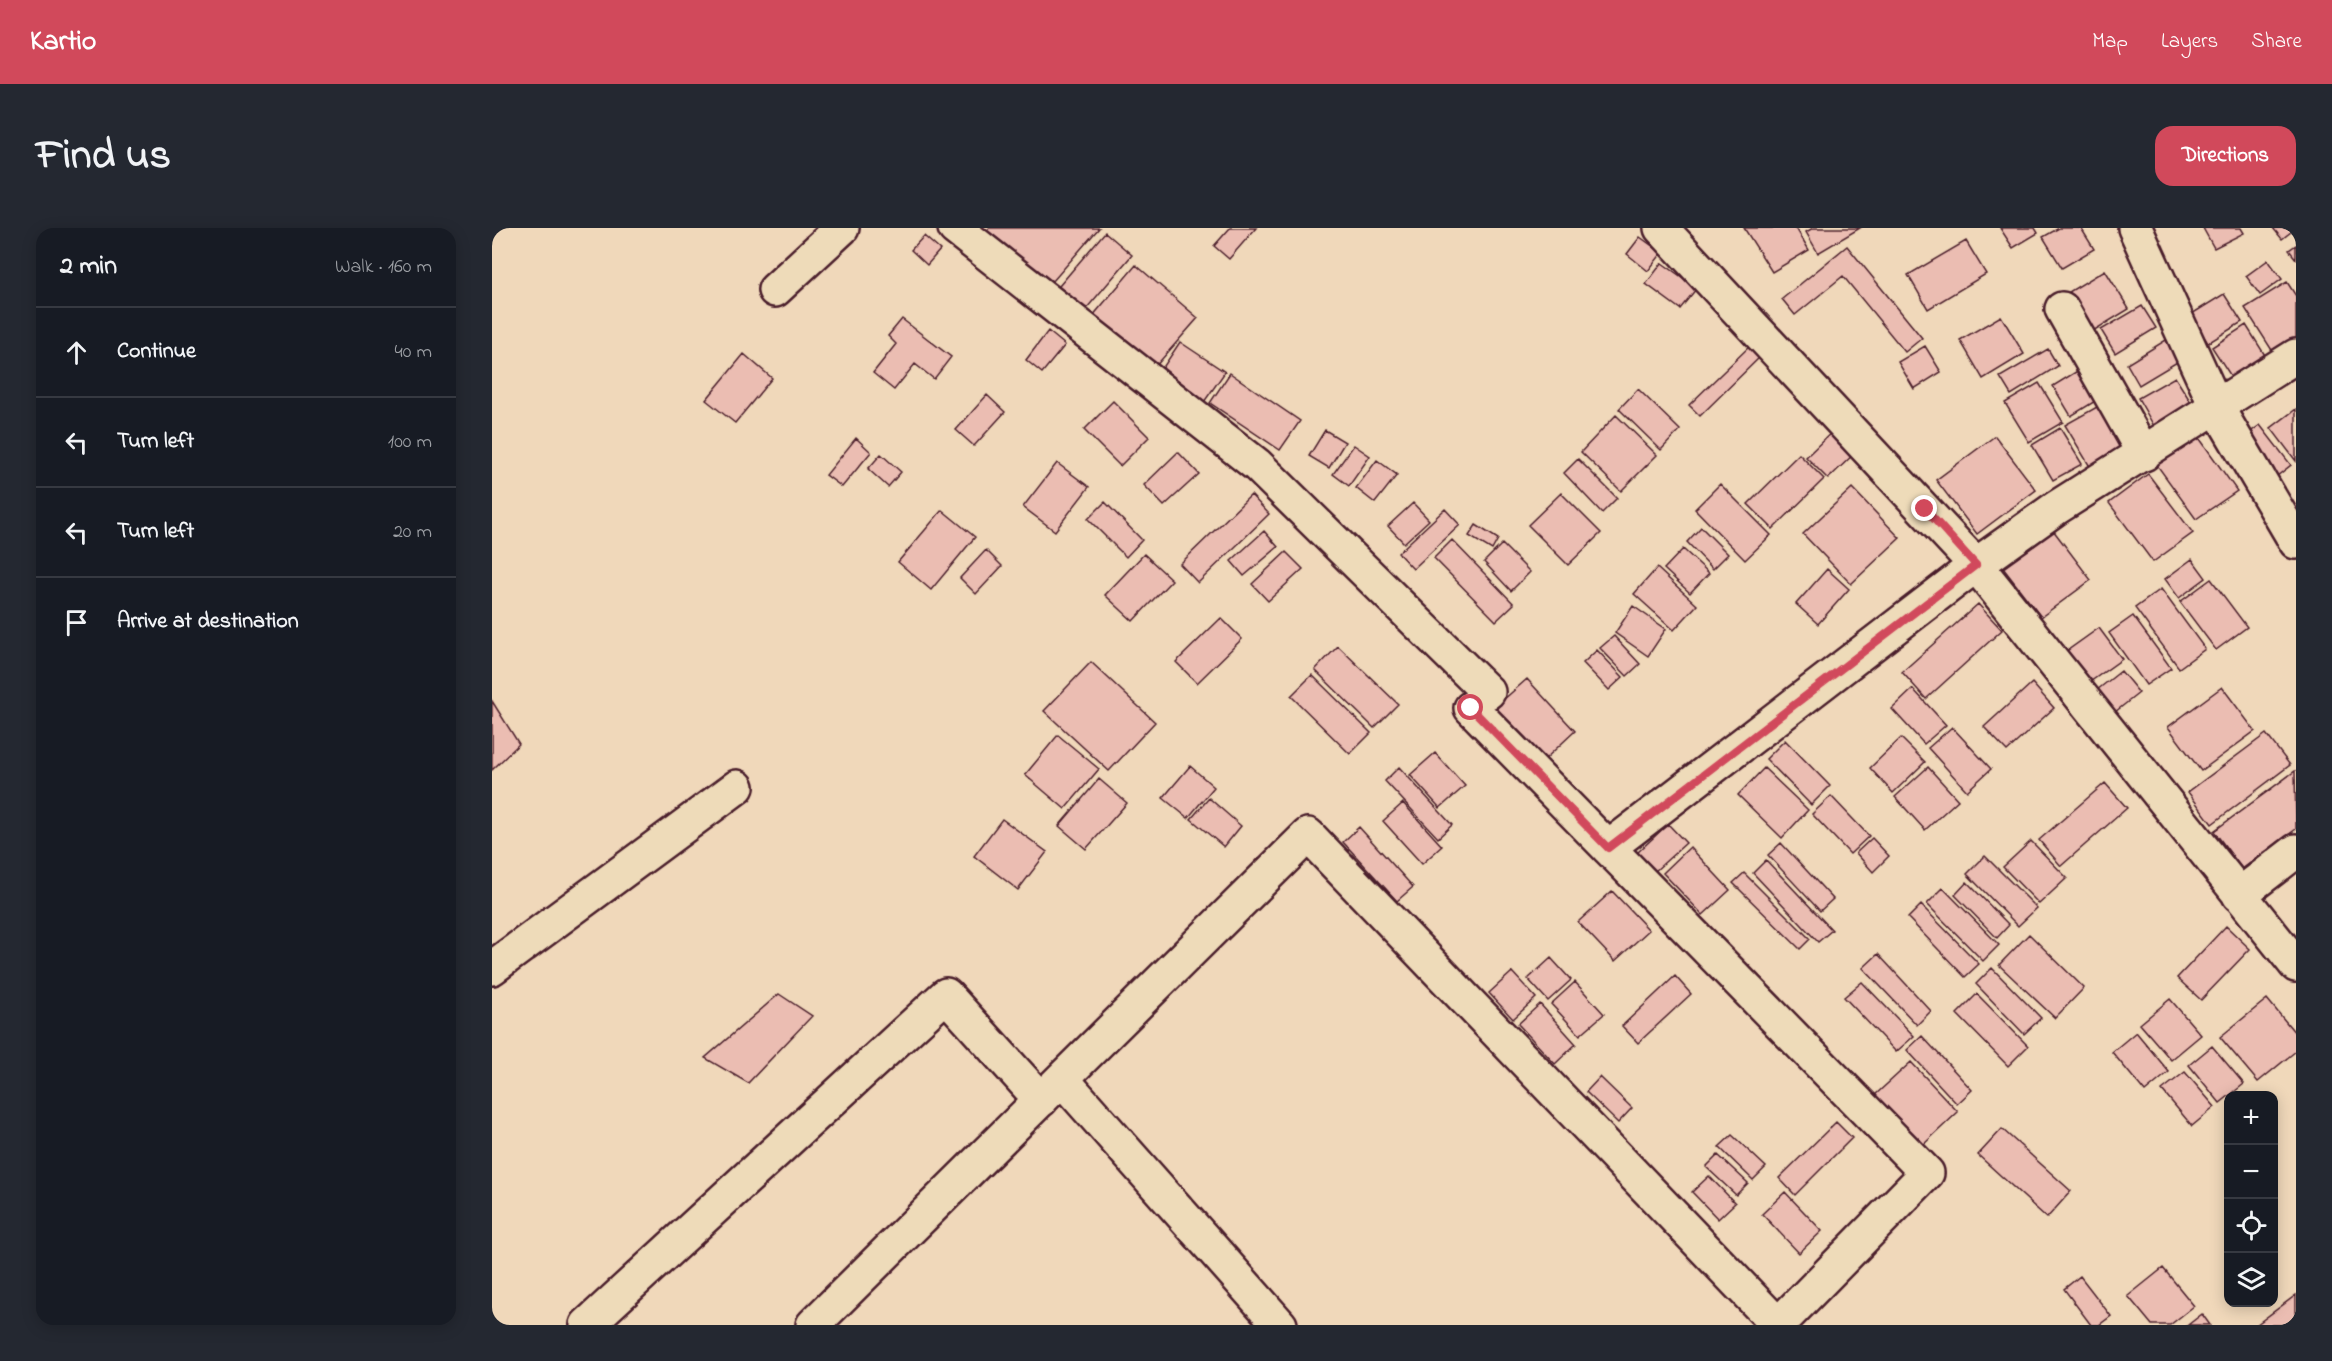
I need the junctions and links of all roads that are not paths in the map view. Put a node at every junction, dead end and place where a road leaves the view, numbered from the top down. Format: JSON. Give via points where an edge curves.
{"nodes":[{"id":1,"x":842,"y":228,"type":"edge"},
{"id":2,"x":955,"y":228,"type":"edge"},
{"id":3,"x":1661,"y":228,"type":"edge"},
{"id":4,"x":2135,"y":228,"type":"edge"},
{"id":5,"x":776,"y":291,"type":"dead end"},
{"id":6,"x":2062,"y":309,"type":"dead end"},
{"id":7,"x":2296,"y":357,"type":"edge"},
{"id":8,"x":2216,"y":406,"type":"junction"},
{"id":9,"x":2144,"y":454,"type":"junction"},
{"id":10,"x":2285,"y":499,"type":"edge"},
{"id":11,"x":2296,"y":542,"type":"edge"},
{"id":12,"x":1976,"y":565,"type":"junction"},
{"id":13,"x":737,"y":787,"type":"dead end"},
{"id":14,"x":1608,"y":848,"type":"junction"},
{"id":15,"x":2296,"y":851,"type":"edge"},
{"id":16,"x":2239,"y":895,"type":"junction"},
{"id":17,"x":2296,"y":965,"type":"edge"},
{"id":18,"x":492,"y":968,"type":"edge"},
{"id":19,"x":1051,"y":1090,"type":"junction"},
{"id":20,"x":587,"y":1325,"type":"edge"},
{"id":21,"x":813,"y":1325,"type":"edge"},
{"id":22,"x":1280,"y":1325,"type":"edge"},
{"id":23,"x":1778,"y":1325,"type":"edge"}],
"edges":[{"from":1,"to":5,"type":"street"},
{"from":2,"to":14,"type":"street","via":[[1257,465],[1479,700]]},
{"from":3,"to":12,"type":"street"},
{"from":4,"to":8,"type":"street"},
{"from":6,"to":9,"type":"street"},
{"from":7,"to":8,"type":"street"},
{"from":8,"to":9,"type":"street"},
{"from":8,"to":10,"type":"street"},
{"from":9,"to":12,"type":"street","via":[[2056,508]]},
{"from":10,"to":11,"type":"street"},
{"from":12,"to":14,"type":"street"},
{"from":12,"to":16,"type":"street"},
{"from":13,"to":18,"type":"street"},
{"from":14,"to":23,"type":"street","via":[[1928,1173]]},
{"from":15,"to":16,"type":"street"},
{"from":16,"to":17,"type":"street"},
{"from":19,"to":20,"type":"street","via":[[946,995]]},
{"from":19,"to":21,"type":"street"},
{"from":19,"to":22,"type":"street"},
{"from":19,"to":23,"type":"street","via":[[1308,835]]}]}
